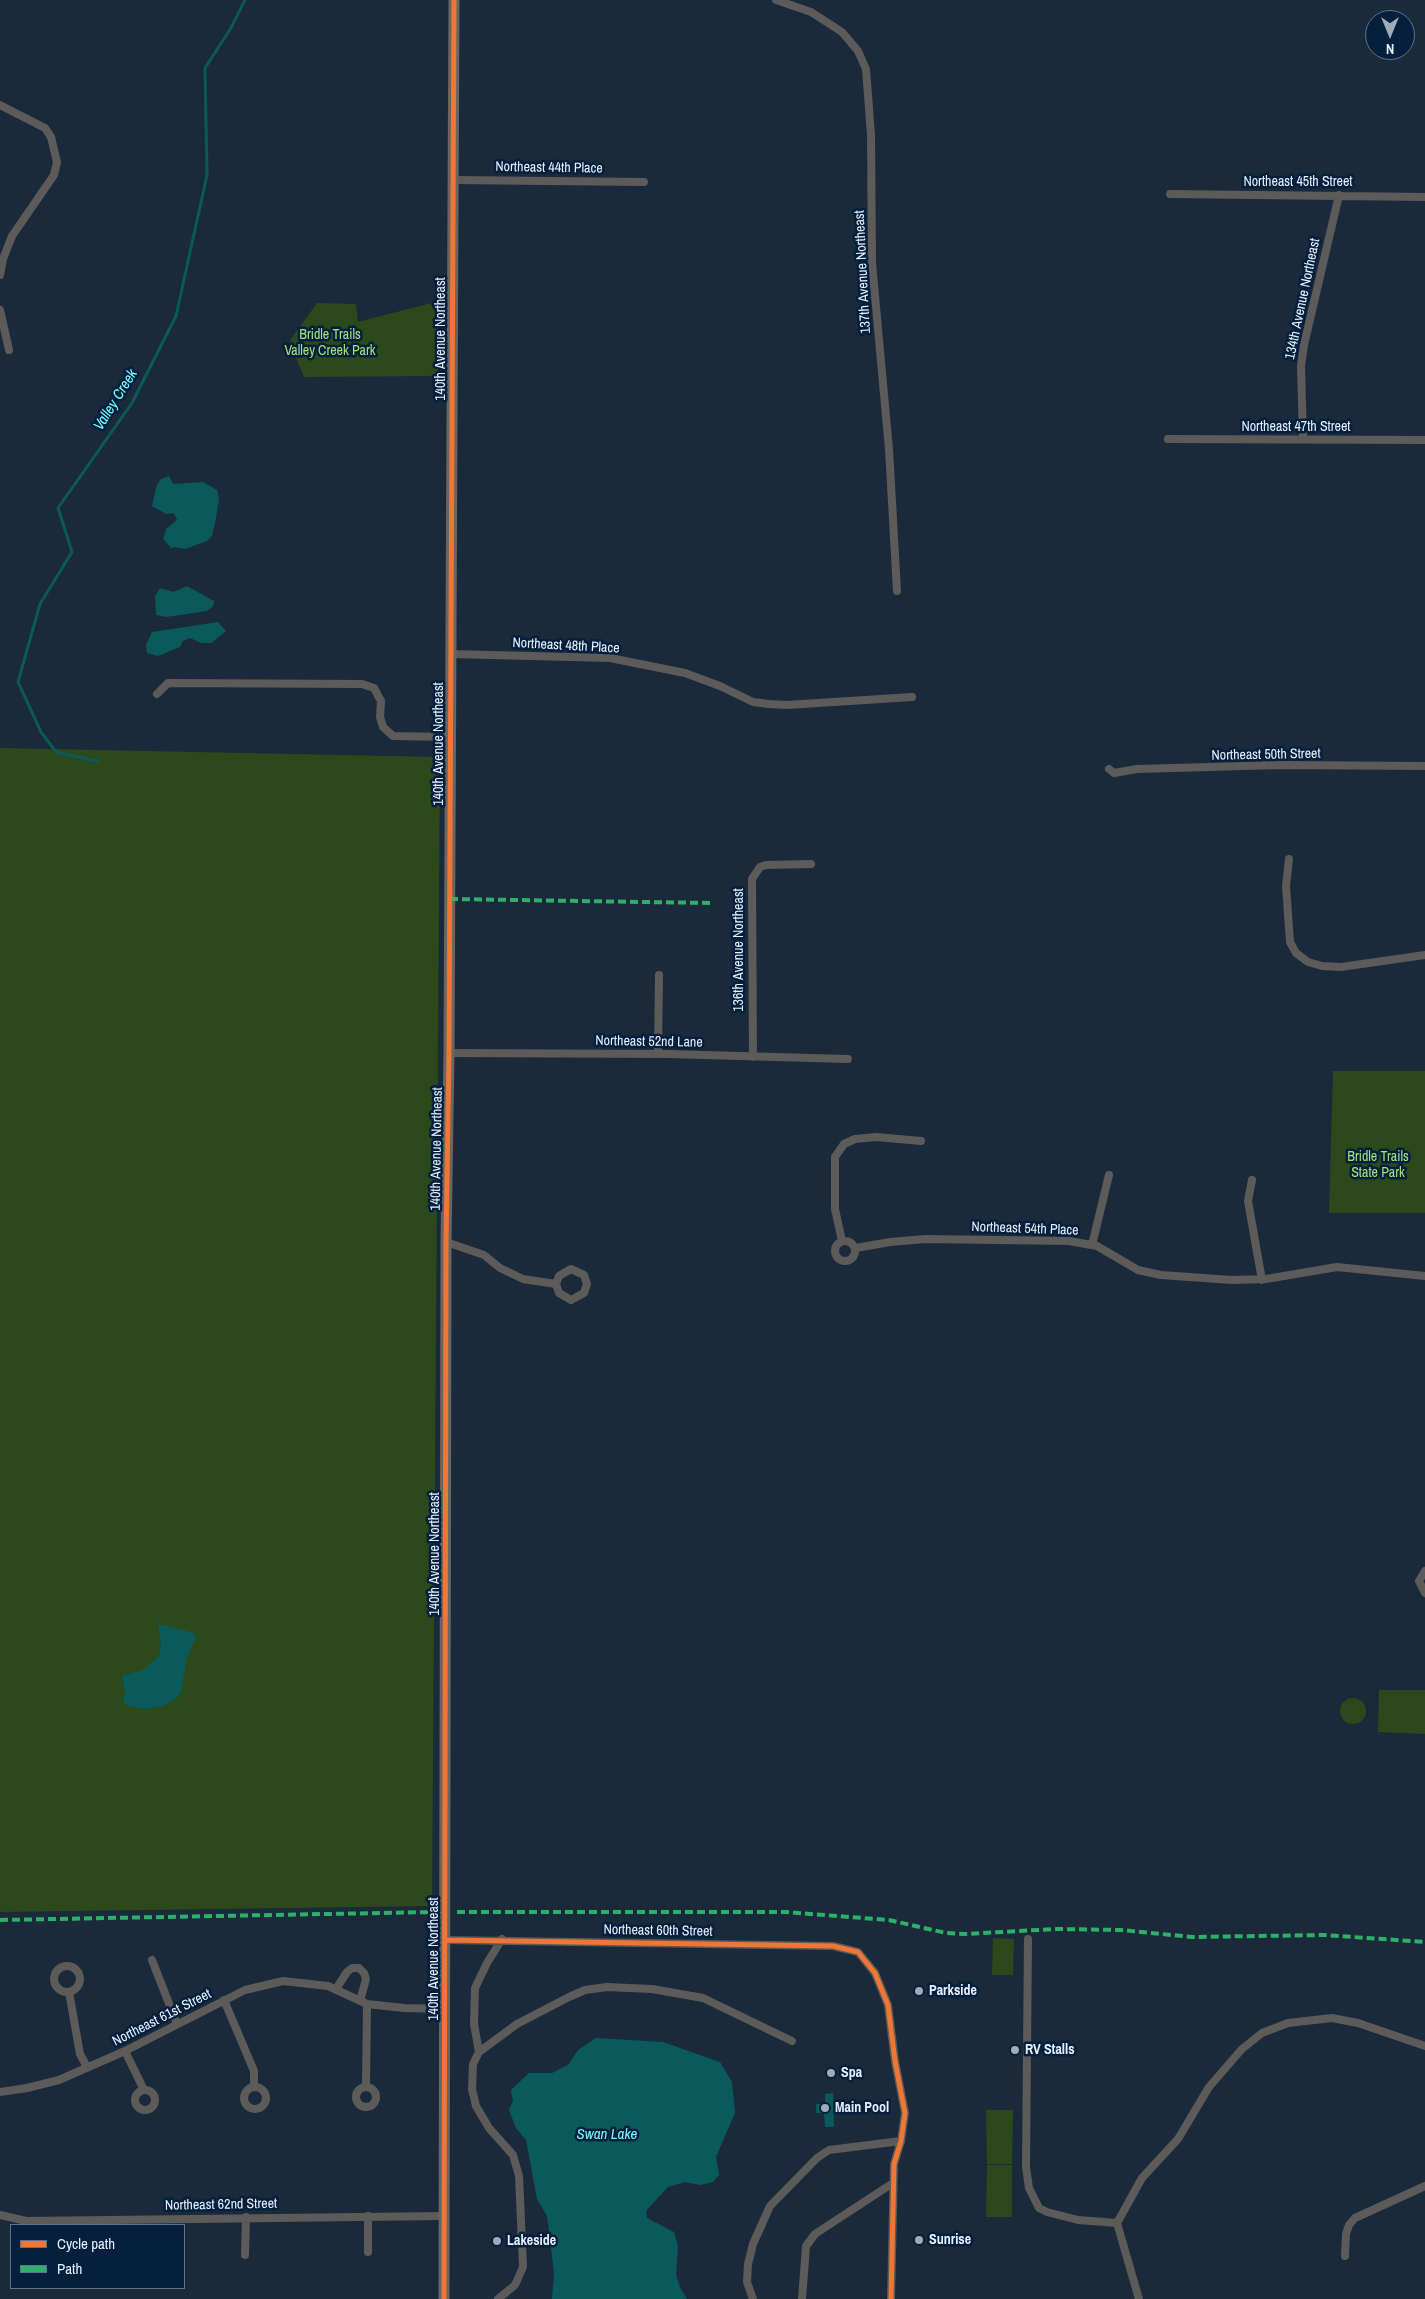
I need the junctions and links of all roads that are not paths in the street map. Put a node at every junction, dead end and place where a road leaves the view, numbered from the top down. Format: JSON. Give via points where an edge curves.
{"nodes":[{"id":1,"x":454,"y":0,"type":"edge"},
{"id":2,"x":776,"y":0,"type":"edge"},
{"id":3,"x":0,"y":105,"type":"edge"},
{"id":4,"x":453,"y":180,"type":"junction"},
{"id":5,"x":644,"y":182,"type":"dead end"},
{"id":6,"x":1170,"y":194,"type":"dead end"},
{"id":7,"x":1339,"y":195,"type":"junction"},
{"id":8,"x":1425,"y":197,"type":"edge"},
{"id":9,"x":0,"y":275,"type":"edge"},
{"id":10,"x":0,"y":310,"type":"edge"},
{"id":11,"x":8,"y":350,"type":"dead end"},
{"id":12,"x":1168,"y":439,"type":"dead end"},
{"id":13,"x":1303,"y":440,"type":"junction"},
{"id":14,"x":1425,"y":440,"type":"edge"},
{"id":15,"x":897,"y":591,"type":"dead end"},
{"id":16,"x":451,"y":654,"type":"junction"},
{"id":17,"x":157,"y":694,"type":"dead end"},
{"id":18,"x":912,"y":697,"type":"dead end"},
{"id":19,"x":450,"y":737,"type":"junction"},
{"id":20,"x":1425,"y":766,"type":"edge"},
{"id":21,"x":1109,"y":769,"type":"dead end"},
{"id":22,"x":1288,"y":859,"type":"dead end"},
{"id":23,"x":811,"y":864,"type":"dead end"},
{"id":24,"x":1425,"y":955,"type":"edge"},
{"id":25,"x":658,"y":974,"type":"dead end"},
{"id":26,"x":450,"y":1053,"type":"junction"},
{"id":27,"x":658,"y":1054,"type":"junction"},
{"id":28,"x":753,"y":1057,"type":"junction"},
{"id":29,"x":848,"y":1059,"type":"dead end"},
{"id":30,"x":921,"y":1141,"type":"dead end"},
{"id":31,"x":1109,"y":1175,"type":"dead end"},
{"id":32,"x":1252,"y":1180,"type":"dead end"},
{"id":33,"x":842,"y":1241,"type":"junction"},
{"id":34,"x":446,"y":1242,"type":"junction"},
{"id":35,"x":1092,"y":1245,"type":"junction"},
{"id":36,"x":856,"y":1248,"type":"junction"},
{"id":37,"x":1425,"y":1276,"type":"edge"},
{"id":38,"x":1262,"y":1280,"type":"junction"},
{"id":39,"x":556,"y":1284,"type":"junction"},
{"id":40,"x":1425,"y":1571,"type":"edge"},
{"id":41,"x":1425,"y":1593,"type":"edge"},
{"id":42,"x":502,"y":1939,"type":"junction"},
{"id":43,"x":1028,"y":1939,"type":"dead end"},
{"id":44,"x":445,"y":1940,"type":"junction"},
{"id":45,"x":152,"y":1960,"type":"dead end"},
{"id":46,"x":336,"y":1989,"type":"junction"},
{"id":47,"x":69,"y":1992,"type":"dead end"},
{"id":48,"x":224,"y":2000,"type":"junction"},
{"id":49,"x":364,"y":2002,"type":"junction"},
{"id":50,"x":445,"y":2009,"type":"junction"},
{"id":51,"x":177,"y":2024,"type":"junction"},
{"id":52,"x":792,"y":2041,"type":"dead end"},
{"id":53,"x":1425,"y":2046,"type":"edge"},
{"id":54,"x":125,"y":2051,"type":"junction"},
{"id":55,"x":479,"y":2052,"type":"junction"},
{"id":56,"x":87,"y":2067,"type":"junction"},
{"id":57,"x":254,"y":2087,"type":"dead end"},
{"id":58,"x":366,"y":2087,"type":"dead end"},
{"id":59,"x":144,"y":2090,"type":"dead end"},
{"id":60,"x":0,"y":2092,"type":"edge"},
{"id":61,"x":901,"y":2141,"type":"junction"},
{"id":62,"x":893,"y":2183,"type":"junction"},
{"id":63,"x":1425,"y":2186,"type":"edge"},
{"id":64,"x":0,"y":2215,"type":"edge"},
{"id":65,"x":368,"y":2216,"type":"junction"},
{"id":66,"x":444,"y":2216,"type":"junction"},
{"id":67,"x":246,"y":2217,"type":"junction"},
{"id":68,"x":1117,"y":2223,"type":"junction"},
{"id":69,"x":368,"y":2252,"type":"dead end"},
{"id":70,"x":245,"y":2255,"type":"dead end"},
{"id":71,"x":1345,"y":2256,"type":"dead end"},
{"id":72,"x":444,"y":2299,"type":"edge"},
{"id":73,"x":498,"y":2299,"type":"edge"},
{"id":74,"x":752,"y":2299,"type":"edge"},
{"id":75,"x":802,"y":2299,"type":"edge"},
{"id":76,"x":891,"y":2299,"type":"edge"},
{"id":77,"x":1139,"y":2299,"type":"edge"}],
"edges":[{"from":1,"to":4,"type":"street","name":"140th Avenue Northeast"},
{"from":2,"to":15,"type":"street","name":"137th Avenue Northeast","via":[[812,12],[842,32],[858,51],[866,69],[871,135],[872,263],[889,448]]},
{"from":3,"to":9,"type":"street","via":[[45,128],[51,137],[57,162],[54,175],[12,236]]},
{"from":4,"to":5,"type":"street","name":"Northeast 44th Place"},
{"from":4,"to":16,"type":"street","name":"140th Avenue Northeast"},
{"from":6,"to":7,"type":"street","name":"Northeast 45th Street"},
{"from":7,"to":8,"type":"street","name":"Northeast 45th Street"},
{"from":7,"to":13,"type":"street","name":"134th Avenue Northeast","via":[[1304,345],[1301,366]]},
{"from":10,"to":11,"type":"street"},
{"from":12,"to":13,"type":"street","name":"Northeast 47th Street"},
{"from":13,"to":14,"type":"street","name":"Northeast 47th Street"},
{"from":16,"to":18,"type":"street","name":"Northeast 48th Place","via":[[610,658],[685,673],[753,702],[778,705]]},
{"from":16,"to":19,"type":"street","name":"140th Avenue Northeast"},
{"from":17,"to":19,"type":"street","via":[[168,683],[362,684],[374,688],[381,701],[383,727],[393,736]]},
{"from":19,"to":26,"type":"street","name":"140th Avenue Northeast"},
{"from":20,"to":21,"type":"street","name":"Northeast 50th Street","via":[[1280,765],[1137,769],[1114,773]]},
{"from":22,"to":24,"type":"street","via":[[1287,918],[1290,942],[1296,954],[1308,962],[1341,967]]},
{"from":23,"to":28,"type":"street","name":"136th Avenue Northeast","via":[[766,865],[752,879]]},
{"from":25,"to":27,"type":"street"},
{"from":26,"to":27,"type":"street","name":"Northeast 52nd Lane"},
{"from":26,"to":34,"type":"street","name":"140th Avenue Northeast"},
{"from":27,"to":28,"type":"street","name":"Northeast 52nd Lane"},
{"from":28,"to":29,"type":"street","name":"Northeast 52nd Lane"},
{"from":30,"to":33,"type":"street","via":[[876,1137],[855,1139],[844,1144],[835,1157],[835,1209]]},
{"from":31,"to":35,"type":"street"},
{"from":32,"to":38,"type":"street","via":[[1248,1202]]},
{"from":33,"to":36,"type":"street","via":[[852,1242]]},
{"from":33,"to":36,"type":"street","name":"Northeast 54th Place","via":[[835,1250],[839,1260],[850,1261]]},
{"from":34,"to":39,"type":"street","via":[[484,1256],[523,1279]]},
{"from":34,"to":44,"type":"street","name":"140th Avenue Northeast"},
{"from":35,"to":36,"type":"street","name":"Northeast 54th Place","via":[[1069,1241],[925,1239]]},
{"from":35,"to":38,"type":"street","name":"Northeast 54th Place","via":[[1138,1270],[1161,1275]]},
{"from":37,"to":38,"type":"street","name":"Northeast 54th Place","via":[[1337,1267]]},
{"from":39,"to":39,"type":"street","via":[[559,1293],[571,1300],[584,1293],[586,1284],[584,1275],[571,1269],[562,1272]]},
{"from":40,"to":41,"type":"street","via":[[1419,1581]]},
{"from":42,"to":44,"type":"street","name":"Northeast 60th Street"},
{"from":42,"to":55,"type":"street","via":[[475,1988],[474,2024]]},
{"from":42,"to":61,"type":"street","name":"Northeast 60th Street","via":[[834,1946],[858,1952],[875,1973],[888,2005],[905,2113]]},
{"from":43,"to":68,"type":"street","via":[[1026,2167],[1033,2199],[1039,2208],[1047,2212],[1078,2220]]},
{"from":44,"to":50,"type":"street","name":"140th Avenue Northeast"},
{"from":45,"to":51,"type":"street"},
{"from":46,"to":48,"type":"street","name":"Northeast 61st Street","via":[[283,1981],[245,1990]]},
{"from":46,"to":49,"type":"street","name":"Northeast 61st Street"},
{"from":46,"to":49,"type":"street","via":[[346,1972],[359,1968],[366,1979]]},
{"from":47,"to":56,"type":"street","via":[[80,2054]]},
{"from":48,"to":51,"type":"street","name":"Northeast 61st Street"},
{"from":48,"to":57,"type":"street","via":[[254,2071]]},
{"from":49,"to":50,"type":"street","name":"Northeast 61st Street","via":[[404,2008]]},
{"from":49,"to":58,"type":"street"},
{"from":50,"to":66,"type":"street","name":"140th Avenue Northeast"},
{"from":51,"to":54,"type":"street","name":"Northeast 61st Street"},
{"from":52,"to":55,"type":"street","via":[[703,1998],[652,1989],[607,1987],[569,1997],[517,2024]]},
{"from":53,"to":68,"type":"street","via":[[1358,2023],[1332,2018],[1288,2023],[1262,2034],[1242,2049],[1209,2087],[1178,2139],[1142,2178]]},
{"from":54,"to":56,"type":"street","name":"Northeast 61st Street"},
{"from":54,"to":59,"type":"street"},
{"from":55,"to":73,"type":"street","via":[[473,2064],[472,2089],[476,2106],[489,2128],[513,2155],[519,2176],[523,2267],[515,2285]]},
{"from":56,"to":60,"type":"street","name":"Northeast 61st Street","via":[[60,2080]]},
{"from":61,"to":62,"type":"street","via":[[894,2164]]},
{"from":61,"to":74,"type":"street","via":[[829,2150],[770,2206],[748,2264],[747,2282]]},
{"from":62,"to":75,"type":"street","via":[[815,2234],[806,2246]]},
{"from":62,"to":76,"type":"street"},
{"from":63,"to":71,"type":"street","via":[[1355,2218],[1346,2234]]},
{"from":64,"to":67,"type":"street","name":"Northeast 62nd Street","via":[[26,2221]]},
{"from":65,"to":66,"type":"street","name":"Northeast 62nd Street"},
{"from":65,"to":67,"type":"street","name":"Northeast 62nd Street"},
{"from":65,"to":69,"type":"street"},
{"from":66,"to":72,"type":"street","name":"140th Avenue Northeast"},
{"from":67,"to":70,"type":"street"},
{"from":68,"to":77,"type":"street"}]}
